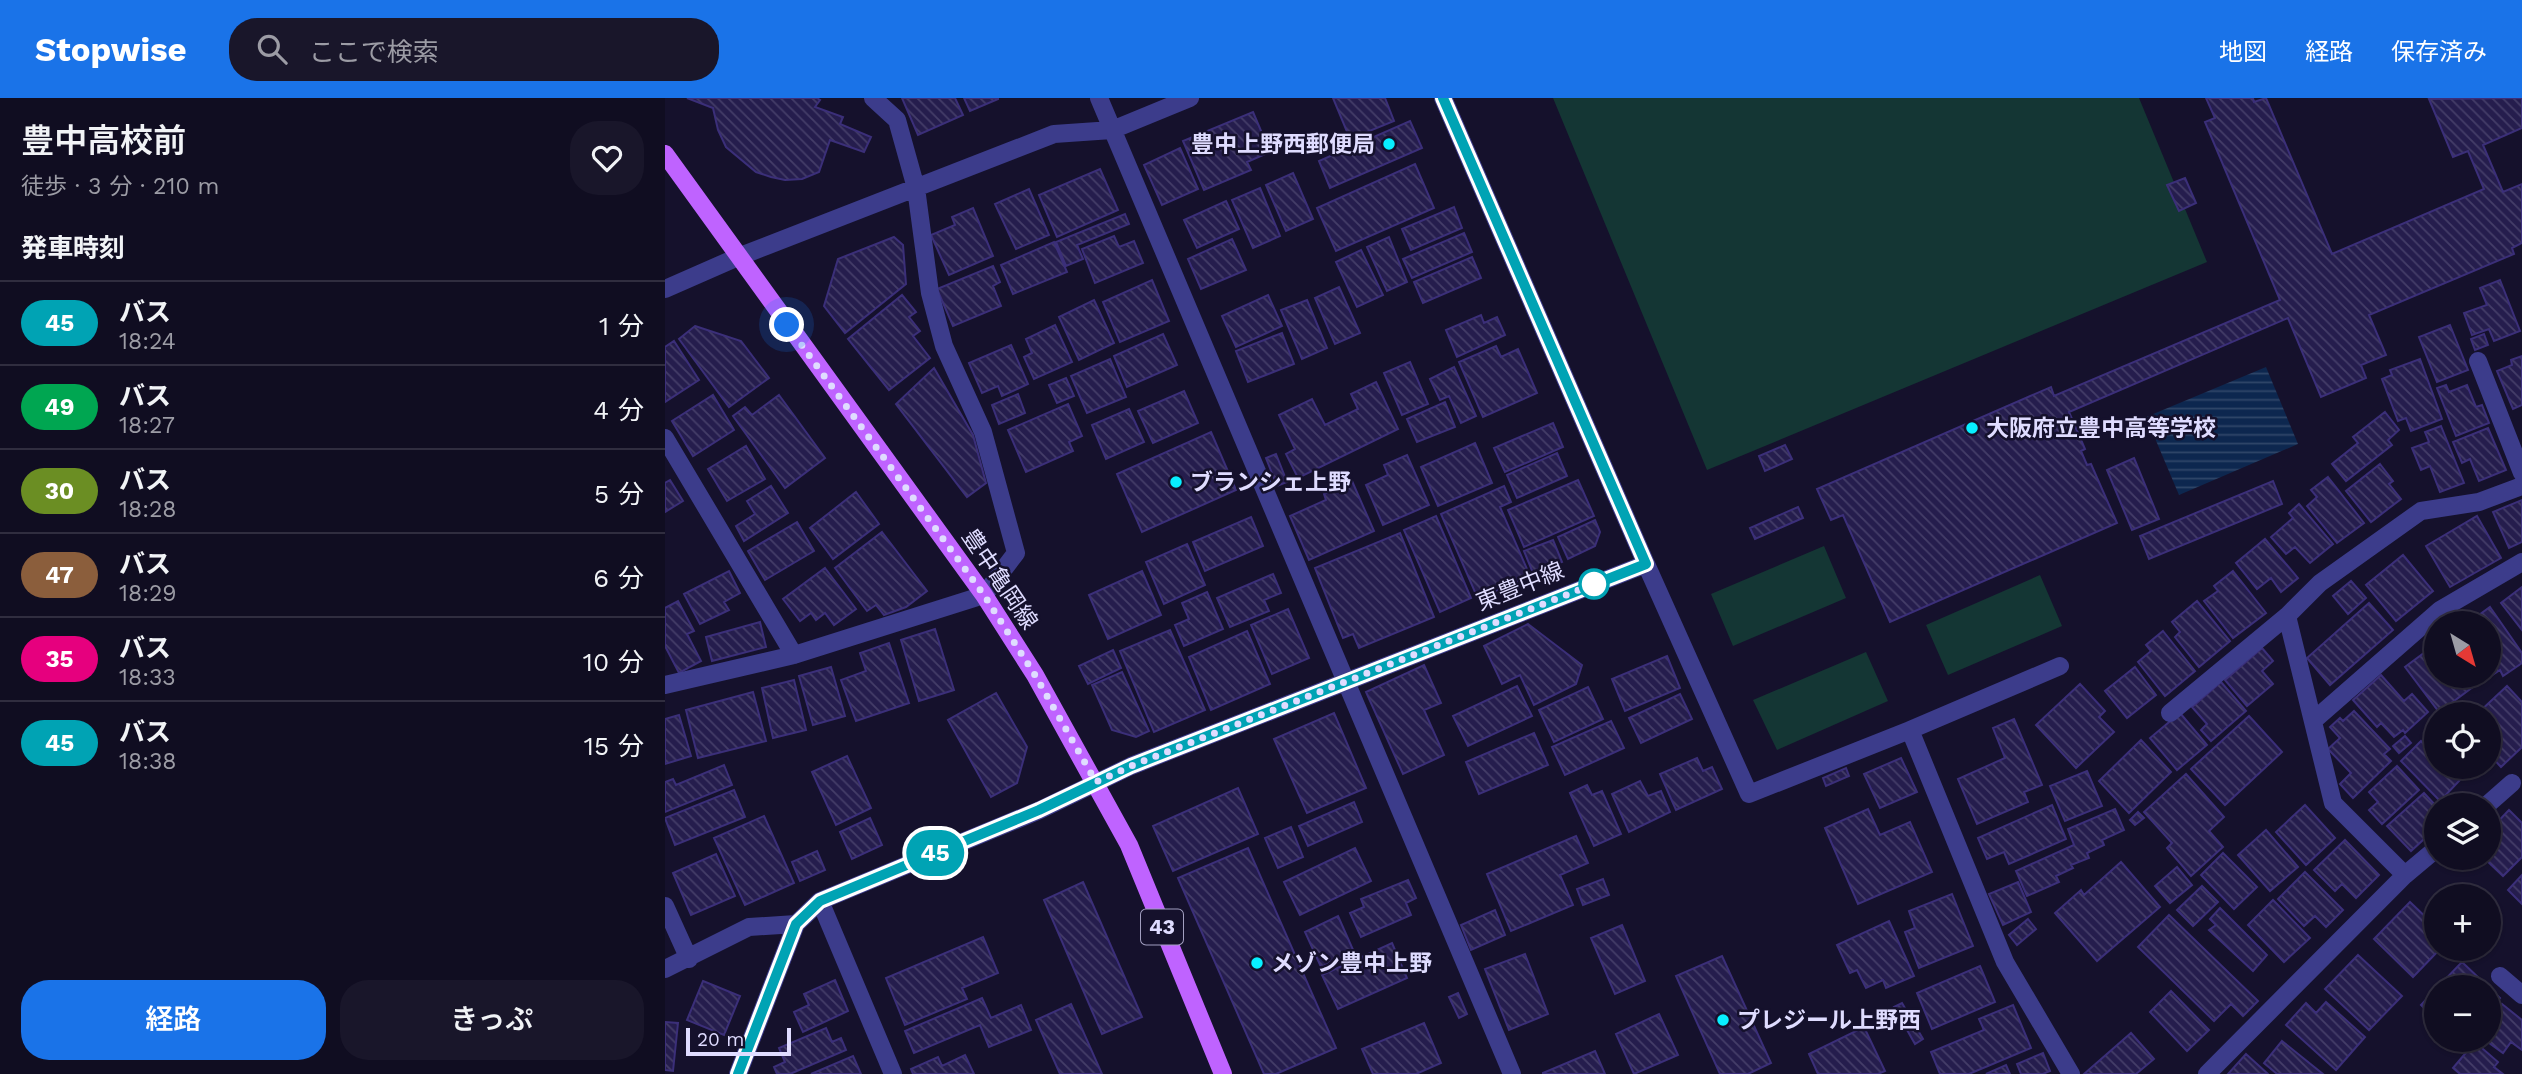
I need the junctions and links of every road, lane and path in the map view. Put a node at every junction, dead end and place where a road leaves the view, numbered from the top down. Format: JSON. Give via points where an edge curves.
{"nodes":[{"id":1,"x":873,"y":98,"type":"edge"},
{"id":2,"x":1099,"y":98,"type":"edge"},
{"id":3,"x":1190,"y":98,"type":"edge"},
{"id":4,"x":1443,"y":98,"type":"edge"},
{"id":5,"x":1112,"y":130,"type":"junction"},
{"id":6,"x":665,"y":154,"type":"edge"},
{"id":7,"x":916,"y":188,"type":"junction"},
{"id":8,"x":738,"y":257,"type":"junction"},
{"id":9,"x":665,"y":289,"type":"edge"},
{"id":10,"x":2478,"y":361,"type":"dead end"},
{"id":11,"x":665,"y":438,"type":"edge"},
{"id":12,"x":2522,"y":473,"type":"edge"},
{"id":13,"x":2522,"y":486,"type":"edge"},
{"id":14,"x":2522,"y":562,"type":"edge"},
{"id":15,"x":1646,"y":564,"type":"junction"},
{"id":16,"x":984,"y":595,"type":"junction"},
{"id":17,"x":2287,"y":616,"type":"junction"},
{"id":18,"x":794,"y":655,"type":"junction"},
{"id":19,"x":2060,"y":666,"type":"dead end"},
{"id":20,"x":1346,"y":682,"type":"junction"},
{"id":21,"x":665,"y":685,"type":"edge"},
{"id":22,"x":2170,"y":713,"type":"dead end"},
{"id":23,"x":2313,"y":721,"type":"junction"},
{"id":24,"x":1910,"y":730,"type":"junction"},
{"id":25,"x":1096,"y":782,"type":"junction"},
{"id":26,"x":2519,"y":785,"type":"edge"},
{"id":27,"x":2501,"y":796,"type":"edge"},
{"id":28,"x":2424,"y":859,"type":"edge"},
{"id":29,"x":2405,"y":875,"type":"junction"},
{"id":30,"x":820,"y":901,"type":"junction"},
{"id":31,"x":665,"y":906,"type":"edge"},
{"id":32,"x":796,"y":924,"type":"junction"},
{"id":33,"x":689,"y":959,"type":"junction"},
{"id":34,"x":665,"y":969,"type":"edge"},
{"id":35,"x":2501,"y":977,"type":"edge"},
{"id":36,"x":2522,"y":995,"type":"edge"},
{"id":37,"x":738,"y":1074,"type":"edge"},
{"id":38,"x":893,"y":1074,"type":"edge"},
{"id":39,"x":1223,"y":1074,"type":"edge"},
{"id":40,"x":1512,"y":1074,"type":"edge"},
{"id":41,"x":2071,"y":1074,"type":"edge"},
{"id":42,"x":2207,"y":1074,"type":"edge"}],
"edges":[{"from":1,"to":7,"type":"street","via":[[897,120]]},
{"from":2,"to":5,"type":"street"},
{"from":3,"to":5,"type":"street"},
{"from":4,"to":15,"type":"street"},
{"from":5,"to":7,"type":"street","via":[[1055,134]]},
{"from":5,"to":20,"type":"street"},
{"from":6,"to":8,"type":"main road","name":"豊中亀岡線","number":"43"},
{"from":7,"to":8,"type":"street"},
{"from":7,"to":16,"type":"street","via":[[930,293],[944,346],[983,432],[1016,553]]},
{"from":8,"to":9,"type":"street"},
{"from":8,"to":16,"type":"main road","name":"豊中亀岡線","number":"43"},
{"from":10,"to":12,"type":"street"},
{"from":11,"to":18,"type":"street"},
{"from":13,"to":17,"type":"street","via":[[2479,502],[2421,511],[2320,583]]},
{"from":14,"to":23,"type":"street","via":[[2439,610]]},
{"from":15,"to":20,"type":"street","name":"東豊中線"},
{"from":15,"to":24,"type":"street","via":[[1749,794]]},
{"from":16,"to":18,"type":"street"},
{"from":16,"to":25,"type":"main road","name":"豊中亀岡線","number":"43"},
{"from":17,"to":22,"type":"street"},
{"from":17,"to":23,"type":"street"},
{"from":18,"to":21,"type":"street"},
{"from":19,"to":24,"type":"street"},
{"from":20,"to":25,"type":"street","name":"東豊中線"},
{"from":20,"to":40,"type":"street"},
{"from":23,"to":29,"type":"street","via":[[2333,803]]},
{"from":24,"to":41,"type":"street","via":[[2005,962]]},
{"from":25,"to":30,"type":"street","name":"東豊中線"},
{"from":25,"to":39,"type":"main road","name":"豊中亀岡線","number":"43","via":[[1129,845]]},
{"from":26,"to":27,"type":"street"},
{"from":28,"to":29,"type":"street"},
{"from":29,"to":42,"type":"street"},
{"from":30,"to":32,"type":"street"},
{"from":30,"to":38,"type":"street"},
{"from":31,"to":33,"type":"street"},
{"from":32,"to":33,"type":"street","via":[[750,927]]},
{"from":32,"to":37,"type":"street"},
{"from":33,"to":34,"type":"street"},
{"from":35,"to":36,"type":"street"}]}
